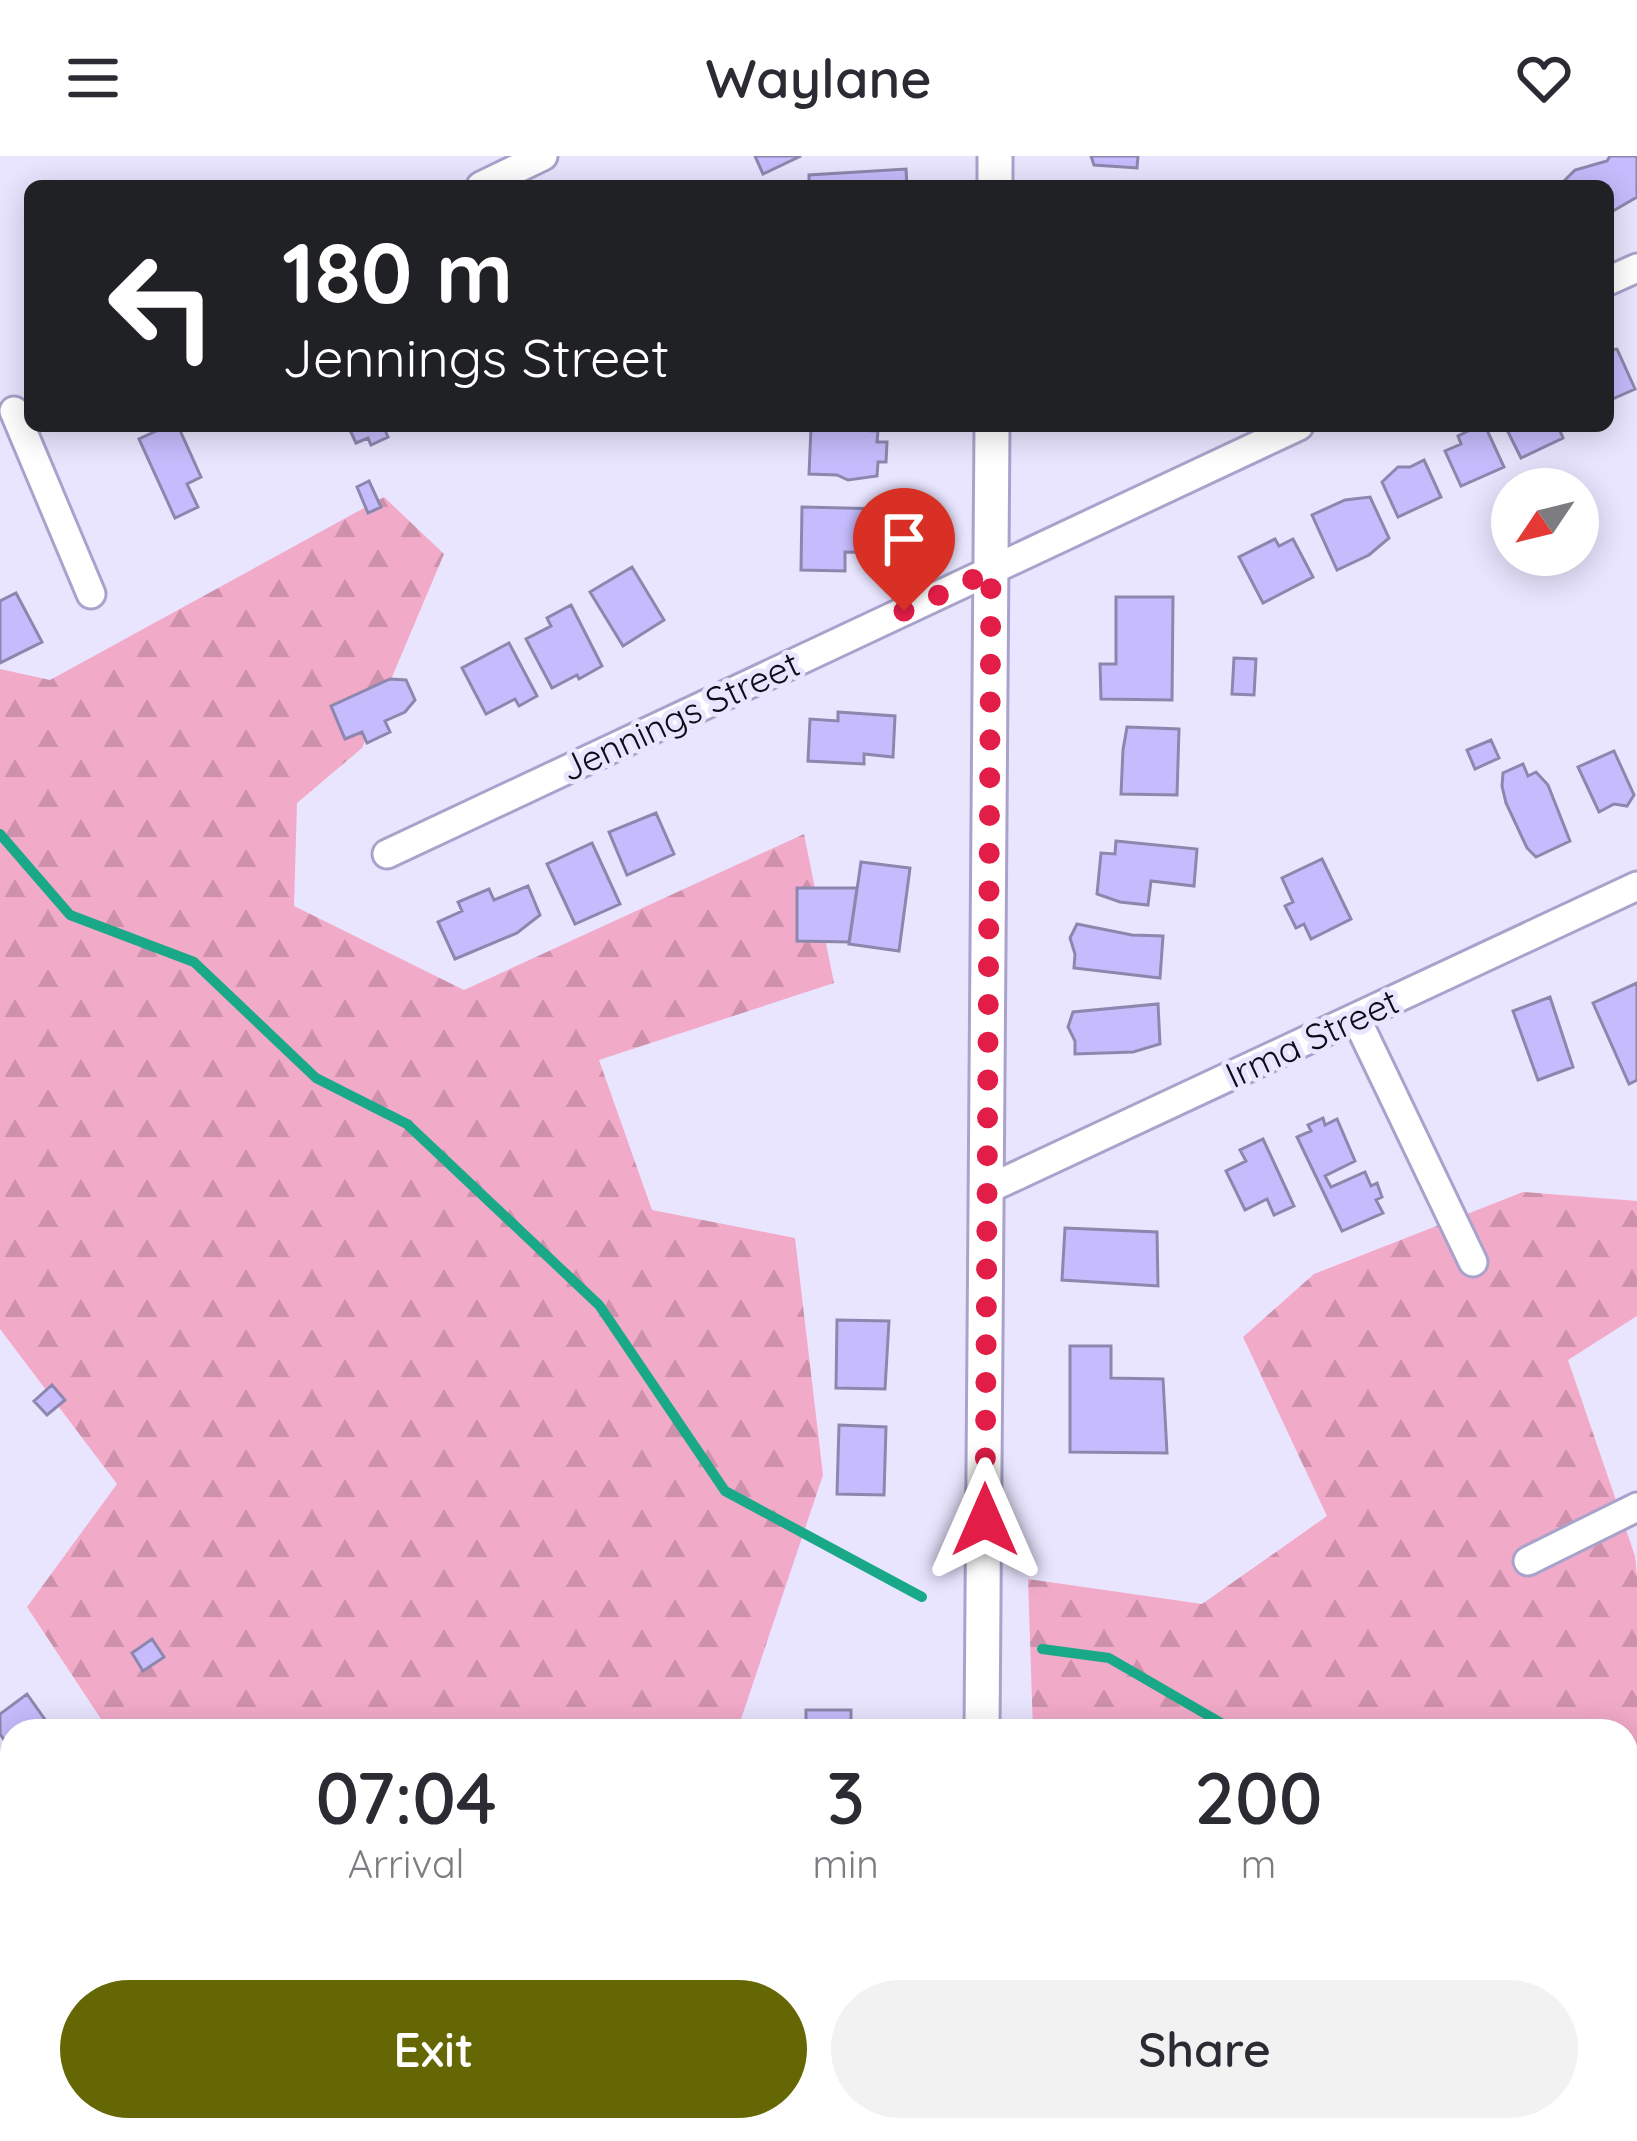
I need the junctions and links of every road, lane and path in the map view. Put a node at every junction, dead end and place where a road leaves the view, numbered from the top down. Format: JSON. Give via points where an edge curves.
{"nodes":[{"id":1,"x":543,"y":156,"type":"edge"},
{"id":2,"x":493,"y":180,"type":"edge"},
{"id":3,"x":24,"y":432,"type":"edge"},
{"id":4,"x":992,"y":432,"type":"edge"},
{"id":5,"x":1286,"y":432,"type":"edge"},
{"id":6,"x":991,"y":571,"type":"junction"},
{"id":7,"x":91,"y":594,"type":"dead end"},
{"id":8,"x":387,"y":854,"type":"dead end"},
{"id":9,"x":1637,"y":886,"type":"edge"},
{"id":10,"x":1356,"y":1018,"type":"junction"},
{"id":11,"x":986,"y":1190,"type":"junction"},
{"id":12,"x":1473,"y":1262,"type":"dead end"},
{"id":13,"x":1637,"y":1507,"type":"edge"},
{"id":14,"x":1528,"y":1561,"type":"dead end"},
{"id":15,"x":982,"y":1719,"type":"edge"}],
"edges":[{"from":1,"to":2,"type":"street"},
{"from":3,"to":7,"type":"street"},
{"from":4,"to":6,"type":"street"},
{"from":5,"to":6,"type":"street","name":"Jennings Street"},
{"from":6,"to":8,"type":"street","name":"Jennings Street"},
{"from":6,"to":11,"type":"street"},
{"from":9,"to":10,"type":"street","name":"Irma Street"},
{"from":10,"to":11,"type":"street","name":"Irma Street"},
{"from":10,"to":12,"type":"street"},
{"from":11,"to":15,"type":"street"},
{"from":13,"to":14,"type":"street"}]}
